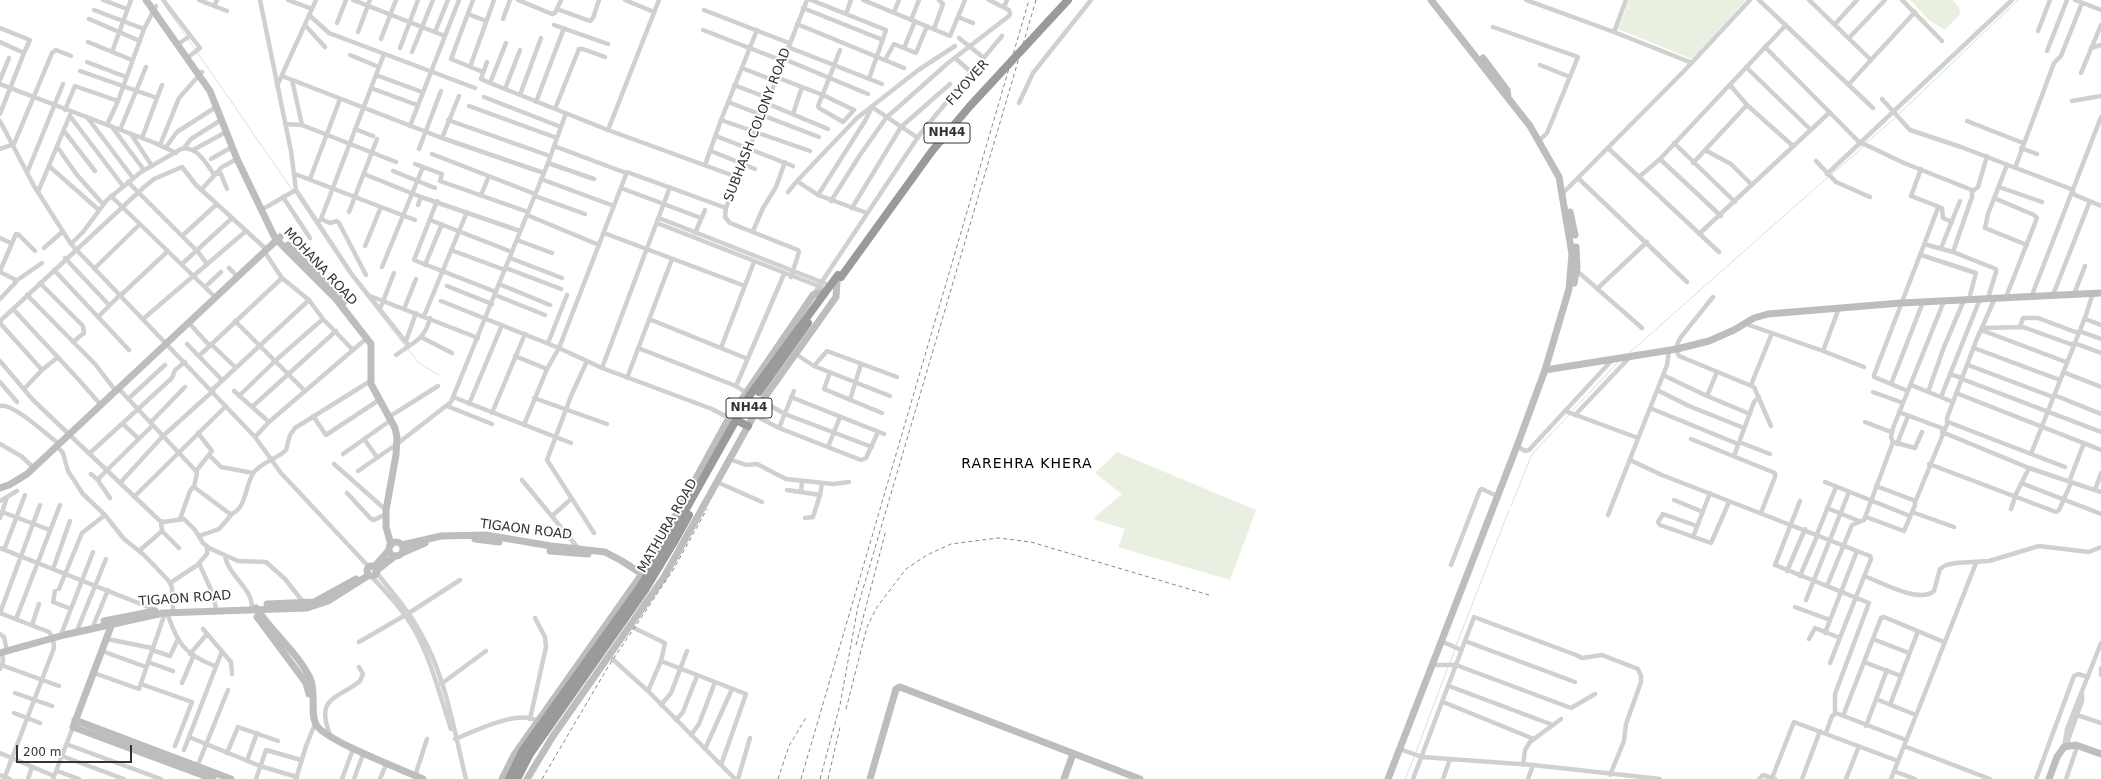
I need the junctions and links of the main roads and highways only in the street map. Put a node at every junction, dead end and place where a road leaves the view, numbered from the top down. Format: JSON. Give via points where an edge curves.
{"nodes":[{"id":1,"x":1061,"y":0,"type":"edge"},
{"id":2,"x":1068,"y":0,"type":"edge"},
{"id":3,"x":830,"y":284,"type":"junction"},
{"id":4,"x":738,"y":421,"type":"junction"},
{"id":5,"x":671,"y":542,"type":"junction"},
{"id":6,"x":509,"y":779,"type":"edge"},
{"id":7,"x":517,"y":779,"type":"edge"}],
"edges":[{"from":1,"to":3,"type":"highway","name":"FLYOVER","number":"NH44","via":[[941,132]]},
{"from":2,"to":3,"type":"highway","name":"FLYOVER","number":"NH44","bridge":true,"via":[[932,151]]},
{"from":3,"to":4,"type":"highway","name":"MATHURA ROAD","number":"NH44"},
{"from":3,"to":4,"type":"highway","name":"MATHURA ROAD","number":"NH44","via":[[753,385]]},
{"from":4,"to":5,"type":"highway","name":"MATHURA ROAD","number":"NH44"},
{"from":5,"to":6,"type":"highway","name":"MATHURA ROAD","number":"NH44","bridge":true,"via":[[523,750]]},
{"from":5,"to":7,"type":"highway","name":"MATHURA ROAD","number":"NH44","bridge":true,"via":[[645,590],[530,754]]}]}
